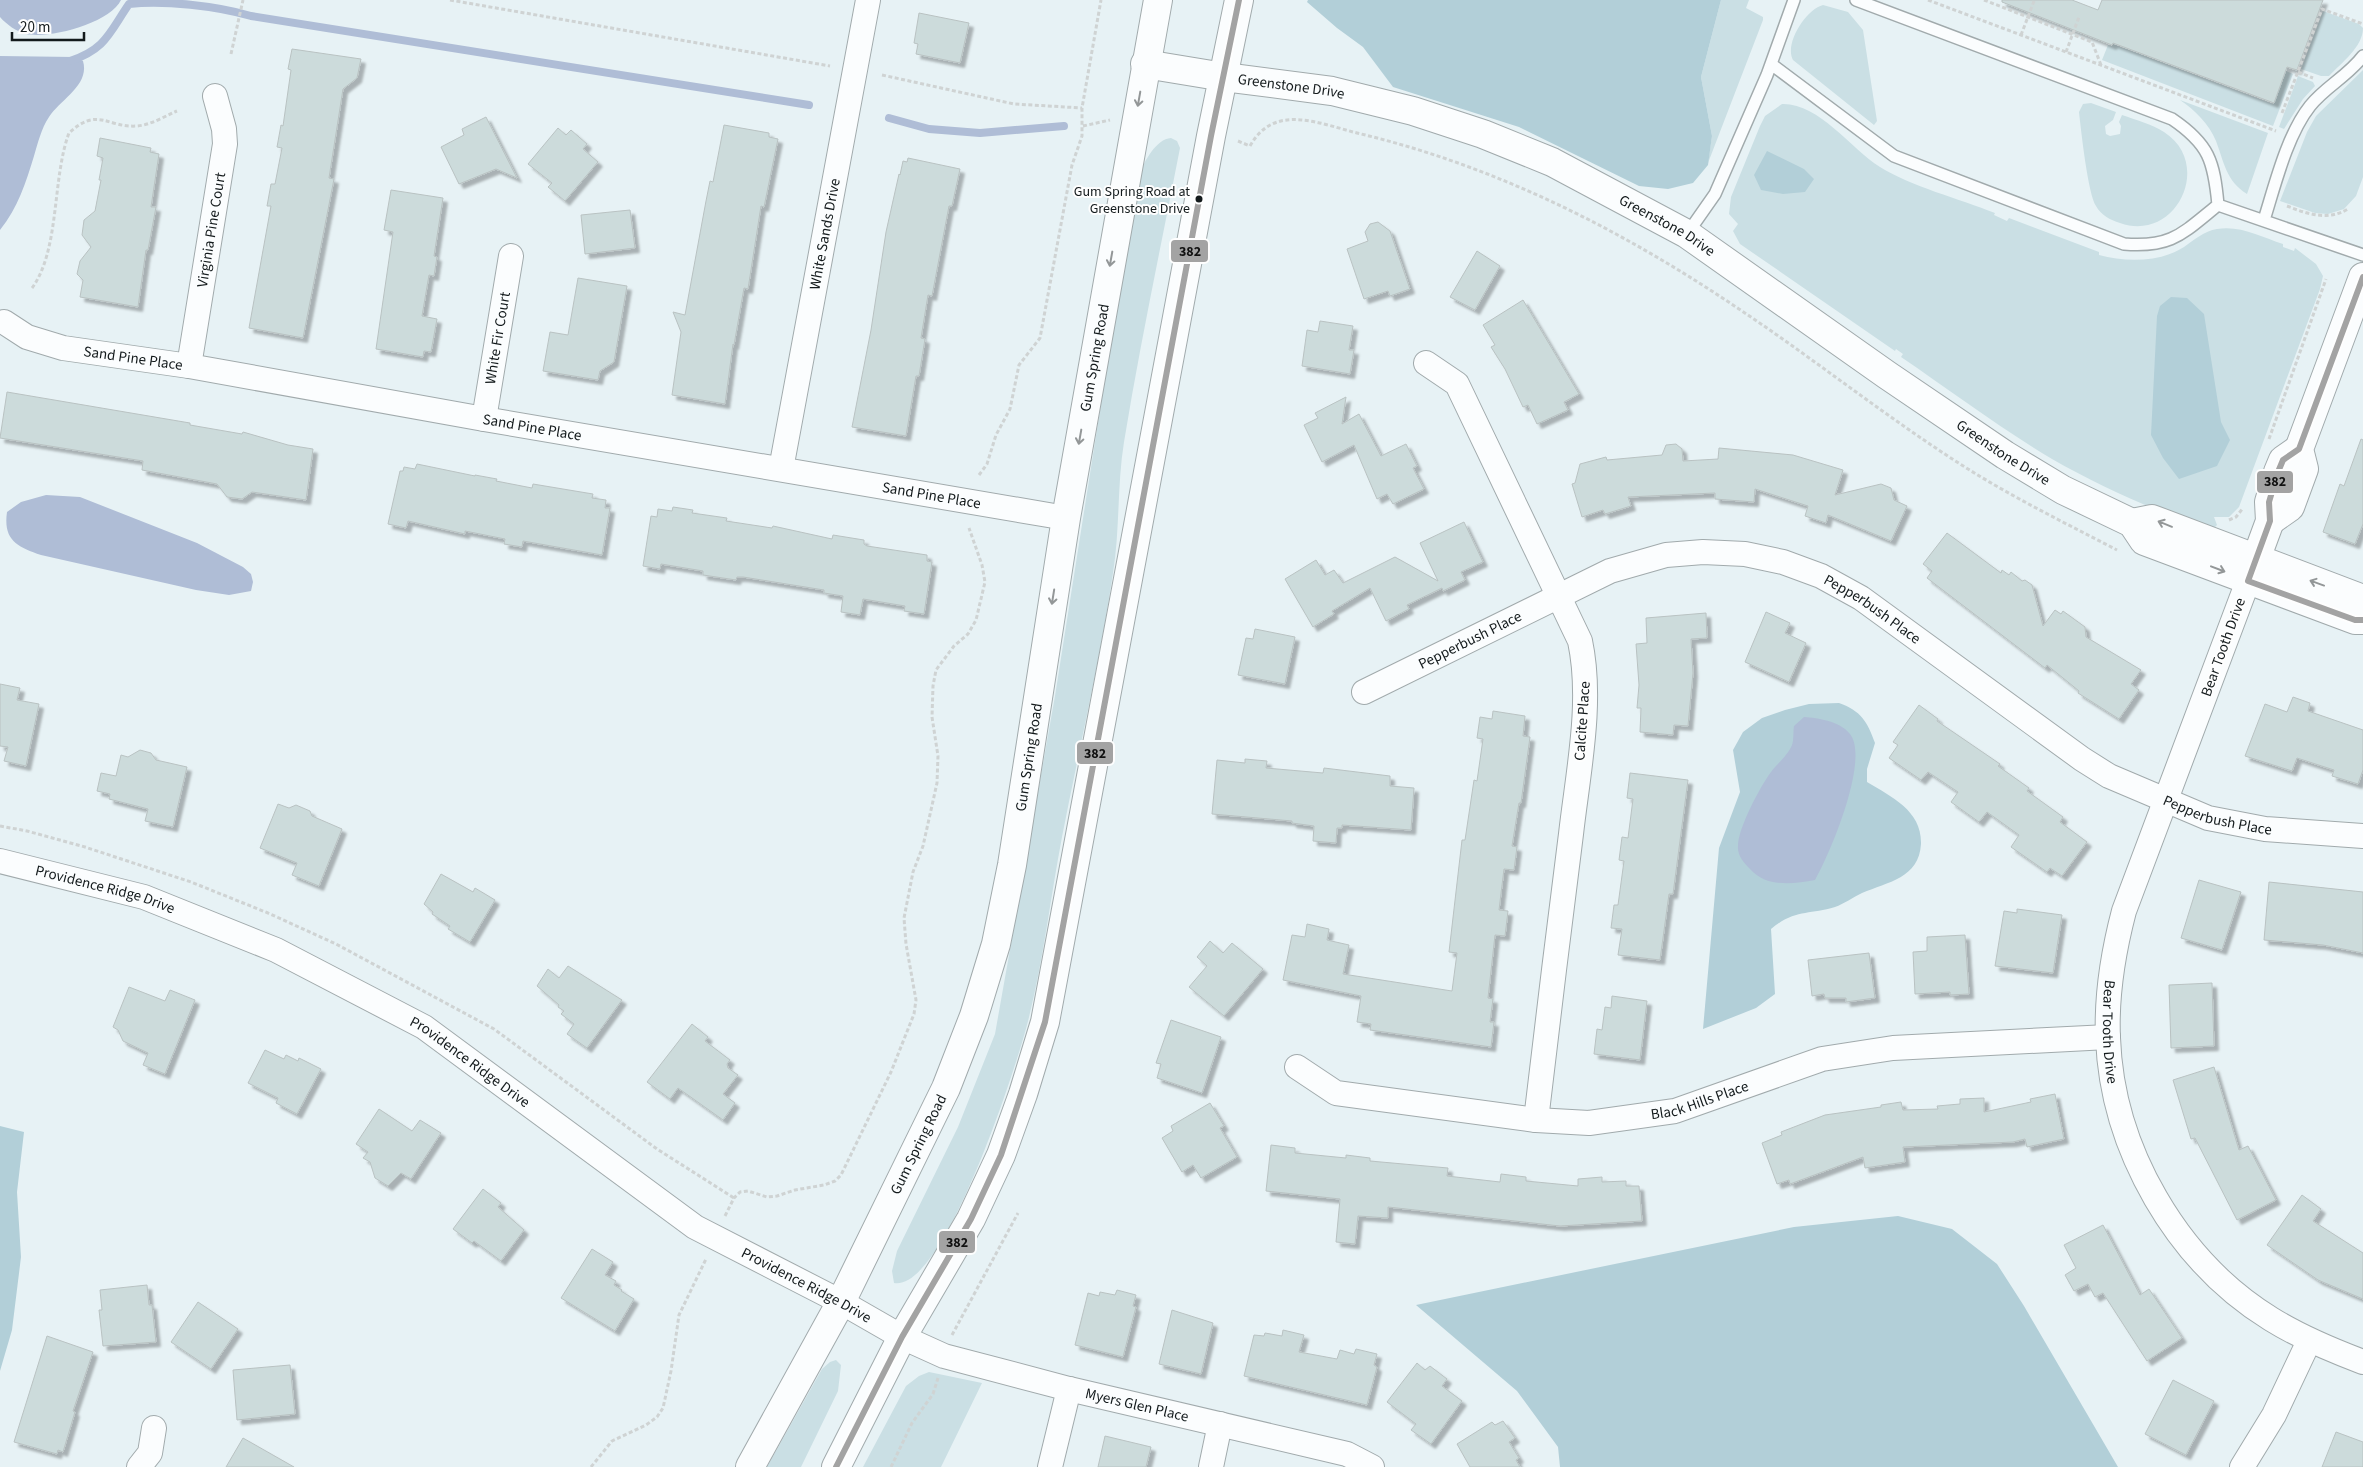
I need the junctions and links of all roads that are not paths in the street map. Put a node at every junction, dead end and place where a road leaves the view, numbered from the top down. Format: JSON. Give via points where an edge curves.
{"nodes":[{"id":1,"x":868,"y":0,"type":"edge"},
{"id":2,"x":1158,"y":0,"type":"edge"},
{"id":3,"x":1239,"y":0,"type":"edge"},
{"id":4,"x":1794,"y":0,"type":"edge"},
{"id":5,"x":1856,"y":0,"type":"edge"},
{"id":6,"x":2363,"y":56,"type":"edge"},
{"id":7,"x":1145,"y":64,"type":"junction"},
{"id":8,"x":1771,"y":64,"type":"junction"},
{"id":9,"x":1224,"y":77,"type":"junction"},
{"id":10,"x":215,"y":96,"type":"dead end"},
{"id":11,"x":2218,"y":205,"type":"junction"},
{"id":12,"x":2264,"y":220,"type":"junction"},
{"id":13,"x":1687,"y":234,"type":"junction"},
{"id":14,"x":2363,"y":255,"type":"edge"},
{"id":15,"x":511,"y":256,"type":"dead end"},
{"id":16,"x":2363,"y":277,"type":"edge"},
{"id":17,"x":4,"y":322,"type":"dead end"},
{"id":18,"x":1426,"y":364,"type":"dead end"},
{"id":19,"x":189,"y":366,"type":"junction"},
{"id":20,"x":484,"y":419,"type":"junction"},
{"id":21,"x":781,"y":469,"type":"junction"},
{"id":22,"x":1066,"y":518,"type":"junction"},
{"id":23,"x":2252,"y":570,"type":"junction"},
{"id":24,"x":1558,"y":596,"type":"junction"},
{"id":25,"x":2363,"y":599,"type":"edge"},
{"id":26,"x":2363,"y":620,"type":"edge"},
{"id":27,"x":1364,"y":692,"type":"dead end"},
{"id":28,"x":2166,"y":799,"type":"junction"},
{"id":29,"x":2363,"y":836,"type":"edge"},
{"id":30,"x":0,"y":861,"type":"edge"},
{"id":31,"x":2108,"y":1037,"type":"junction"},
{"id":32,"x":1297,"y":1066,"type":"dead end"},
{"id":33,"x":1536,"y":1120,"type":"junction"},
{"id":34,"x":841,"y":1302,"type":"junction"},
{"id":35,"x":902,"y":1337,"type":"junction"},
{"id":36,"x":2309,"y":1341,"type":"junction"},
{"id":37,"x":2363,"y":1362,"type":"edge"},
{"id":38,"x":1070,"y":1389,"type":"junction"},
{"id":39,"x":1220,"y":1424,"type":"junction"},
{"id":40,"x":154,"y":1428,"type":"dead end"},
{"id":41,"x":139,"y":1467,"type":"edge"},
{"id":42,"x":750,"y":1467,"type":"edge"},
{"id":43,"x":836,"y":1467,"type":"edge"},
{"id":44,"x":1050,"y":1467,"type":"edge"},
{"id":45,"x":1211,"y":1467,"type":"edge"},
{"id":46,"x":1372,"y":1467,"type":"edge"},
{"id":47,"x":2242,"y":1467,"type":"edge"}],
"edges":[{"from":1,"to":21,"type":"street","name":"White Sands Drive"},
{"from":2,"to":7,"type":"main road","name":"Gum Spring Road"},
{"from":3,"to":9,"type":"main road"},
{"from":4,"to":8,"type":"lane"},
{"from":5,"to":11,"type":"lane","via":[[2172,119],[2192,133],[2203,146],[2215,177]]},
{"from":6,"to":12,"type":"lane","via":[[2310,106],[2293,137]]},
{"from":7,"to":9,"type":"main road","name":"Greenstone Drive"},
{"from":7,"to":22,"type":"main road","name":"Gum Spring Road","one_way":true},
{"from":8,"to":11,"type":"lane","via":[[1894,156],[2124,244],[2146,246],[2178,237]]},
{"from":8,"to":13,"type":"lane","via":[[1715,194]]},
{"from":9,"to":13,"type":"main road","name":"Greenstone Drive","via":[[1332,90],[1474,131],[1552,162]]},
{"from":9,"to":35,"type":"main road","via":[[1210,136],[1045,1022],[1024,1094],[1001,1155],[971,1219]]},
{"from":10,"to":19,"type":"street","name":"Virginia Pine Court","via":[[225,144]]},
{"from":11,"to":12,"type":"lane"},
{"from":12,"to":14,"type":"lane"},
{"from":13,"to":23,"type":"main road","name":"Greenstone Drive","via":[[2004,455],[2063,490],[2132,523],[2144,541]]},
{"from":15,"to":20,"type":"street","name":"White Fir Court"},
{"from":16,"to":23,"type":"main road","via":[[2299,449],[2304,469],[2290,507],[2270,521]]},
{"from":17,"to":19,"type":"street","name":"Sand Pine Place","via":[[28,337],[63,348]]},
{"from":18,"to":24,"type":"street","name":"Calcite Place","via":[[1457,384]]},
{"from":19,"to":20,"type":"street","name":"Sand Pine Place"},
{"from":20,"to":21,"type":"street","name":"Sand Pine Place"},
{"from":21,"to":22,"type":"street","name":"Sand Pine Place"},
{"from":22,"to":34,"type":"main road","name":"Gum Spring Road","one_way":true,"via":[[1012,865],[996,944],[974,1016],[946,1088]]},
{"from":25,"to":23,"type":"main road","name":"Greenstone Drive","one_way":true},
{"from":23,"to":26,"type":"main road","name":"Greenstone Drive","via":[[2355,620]]},
{"from":23,"to":28,"type":"street","name":"Bear Tooth Drive"},
{"from":24,"to":27,"type":"street","name":"Pepperbush Place"},
{"from":24,"to":28,"type":"street","name":"Pepperbush Place","via":[[1610,571],[1666,555],[1703,552],[1745,554],[1783,562],[1821,576],[1862,598],[2082,759],[2109,776]]},
{"from":24,"to":33,"type":"street","name":"Calcite Place","via":[[1580,641],[1586,685]]},
{"from":28,"to":29,"type":"street","name":"Pepperbush Place","via":[[2208,818],[2238,825]]},
{"from":28,"to":31,"type":"street","name":"Bear Tooth Drive","via":[[2124,911],[2114,952],[2108,994]]},
{"from":30,"to":34,"type":"street","name":"Providence Ridge Drive","via":[[144,897],[276,950],[424,1027],[695,1227]]},
{"from":31,"to":33,"type":"street","name":"Black Hills Place","via":[[1893,1048],[1822,1060],[1675,1111],[1589,1123]]},
{"from":31,"to":36,"type":"street","name":"Bear Tooth Drive","via":[[2118,1103],[2131,1146],[2150,1188],[2174,1227],[2204,1264],[2234,1292],[2270,1319]]},
{"from":32,"to":33,"type":"street","name":"Black Hills Place","via":[[1336,1093]]},
{"from":34,"to":35,"type":"street","name":"Providence Ridge Drive"},
{"from":34,"to":42,"type":"main road","name":"Gum Spring Road"},
{"from":35,"to":38,"type":"street","name":"Myers Glen Place","via":[[944,1356]]},
{"from":35,"to":43,"type":"main road"},
{"from":36,"to":37,"type":"street","name":"Bear Tooth Drive"},
{"from":36,"to":47,"type":"street","via":[[2274,1415]]},
{"from":38,"to":39,"type":"street","name":"Myers Glen Place"},
{"from":38,"to":44,"type":"street"},
{"from":39,"to":45,"type":"street"},
{"from":39,"to":46,"type":"street","name":"Myers Glen Place","via":[[1347,1454]]},
{"from":40,"to":41,"type":"street","via":[[150,1453]]}]}
